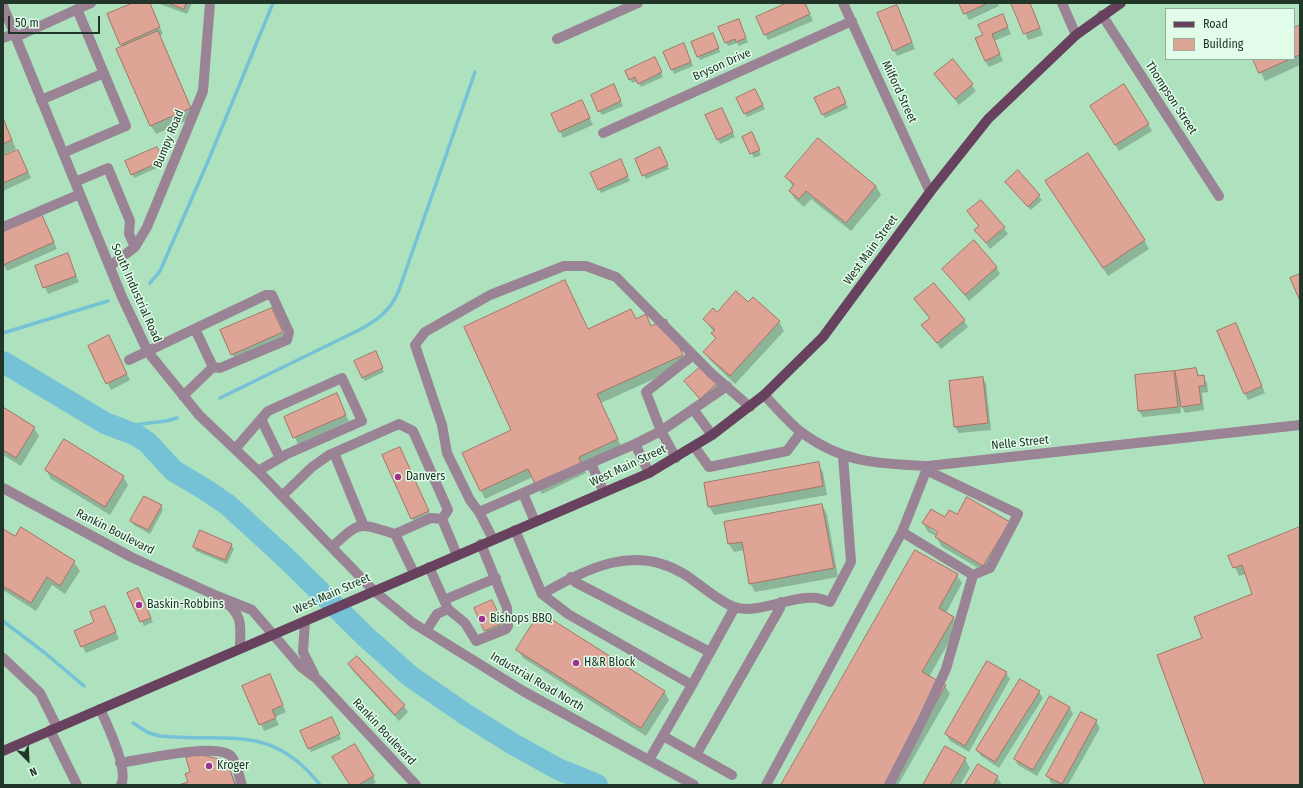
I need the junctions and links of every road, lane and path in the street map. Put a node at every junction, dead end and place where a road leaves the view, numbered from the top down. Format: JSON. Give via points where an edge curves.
{"nodes":[{"id":1,"x":91,"y":3,"type":"edge"},
{"id":2,"x":210,"y":3,"type":"edge"},
{"id":3,"x":638,"y":3,"type":"edge"},
{"id":4,"x":843,"y":3,"type":"edge"},
{"id":5,"x":1062,"y":3,"type":"edge"},
{"id":6,"x":1120,"y":3,"type":"edge"},
{"id":7,"x":3,"y":6,"type":"edge"},
{"id":8,"x":77,"y":9,"type":"junction"},
{"id":9,"x":1102,"y":15,"type":"junction"},
{"id":10,"x":852,"y":21,"type":"junction"},
{"id":11,"x":15,"y":35,"type":"junction"},
{"id":12,"x":1076,"y":35,"type":"junction"},
{"id":13,"x":3,"y":38,"type":"edge"},
{"id":14,"x":557,"y":39,"type":"dead end"},
{"id":15,"x":104,"y":73,"type":"junction"},
{"id":16,"x":42,"y":100,"type":"junction"},
{"id":17,"x":602,"y":133,"type":"dead end"},
{"id":18,"x":63,"y":153,"type":"junction"},
{"id":19,"x":75,"y":182,"type":"junction"},
{"id":20,"x":930,"y":192,"type":"junction"},
{"id":21,"x":80,"y":194,"type":"junction"},
{"id":22,"x":1219,"y":196,"type":"dead end"},
{"id":23,"x":3,"y":227,"type":"edge"},
{"id":24,"x":135,"y":247,"type":"junction"},
{"id":25,"x":110,"y":266,"type":"junction"},
{"id":26,"x":195,"y":329,"type":"junction"},
{"id":27,"x":148,"y":352,"type":"junction"},
{"id":28,"x":693,"y":355,"type":"junction"},
{"id":29,"x":129,"y":360,"type":"dead end"},
{"id":30,"x":213,"y":367,"type":"junction"},
{"id":31,"x":727,"y":386,"type":"junction"},
{"id":32,"x":184,"y":396,"type":"junction"},
{"id":33,"x":764,"y":396,"type":"junction"},
{"id":34,"x":750,"y":407,"type":"junction"},
{"id":35,"x":694,"y":409,"type":"junction"},
{"id":36,"x":261,"y":419,"type":"junction"},
{"id":37,"x":1300,"y":425,"type":"edge"},
{"id":38,"x":661,"y":431,"type":"junction"},
{"id":39,"x":801,"y":432,"type":"junction"},
{"id":40,"x":712,"y":435,"type":"junction"},
{"id":41,"x":635,"y":444,"type":"junction"},
{"id":42,"x":694,"y":446,"type":"junction"},
{"id":43,"x":235,"y":449,"type":"junction"},
{"id":44,"x":334,"y":453,"type":"junction"},
{"id":45,"x":842,"y":456,"type":"junction"},
{"id":46,"x":280,"y":458,"type":"junction"},
{"id":47,"x":676,"y":458,"type":"junction"},
{"id":48,"x":591,"y":464,"type":"junction"},
{"id":49,"x":927,"y":468,"type":"junction"},
{"id":50,"x":258,"y":471,"type":"junction"},
{"id":51,"x":649,"y":473,"type":"junction"},
{"id":52,"x":3,"y":488,"type":"edge"},
{"id":53,"x":604,"y":492,"type":"junction"},
{"id":54,"x":523,"y":493,"type":"junction"},
{"id":55,"x":282,"y":496,"type":"junction"},
{"id":56,"x":479,"y":512,"type":"junction"},
{"id":57,"x":442,"y":519,"type":"junction"},
{"id":58,"x":535,"y":522,"type":"junction"},
{"id":59,"x":363,"y":524,"type":"junction"},
{"id":60,"x":515,"y":530,"type":"junction"},
{"id":61,"x":902,"y":532,"type":"junction"},
{"id":62,"x":395,"y":534,"type":"junction"},
{"id":63,"x":493,"y":540,"type":"junction"},
{"id":64,"x":481,"y":544,"type":"junction"},
{"id":65,"x":332,"y":547,"type":"junction"},
{"id":66,"x":457,"y":555,"type":"junction"},
{"id":67,"x":429,"y":566,"type":"junction"},
{"id":68,"x":414,"y":573,"type":"junction"},
{"id":69,"x":973,"y":575,"type":"junction"},
{"id":70,"x":571,"y":577,"type":"junction"},
{"id":71,"x":496,"y":578,"type":"junction"},
{"id":72,"x":373,"y":590,"type":"junction"},
{"id":73,"x":542,"y":594,"type":"junction"},
{"id":74,"x":217,"y":596,"type":"junction"},
{"id":75,"x":781,"y":602,"type":"junction"},
{"id":76,"x":446,"y":605,"type":"junction"},
{"id":77,"x":735,"y":607,"type":"junction"},
{"id":78,"x":305,"y":621,"type":"junction"},
{"id":79,"x":426,"y":631,"type":"junction"},
{"id":80,"x":273,"y":634,"type":"junction"},
{"id":81,"x":476,"y":641,"type":"junction"},
{"id":82,"x":240,"y":648,"type":"junction"},
{"id":83,"x":710,"y":652,"type":"junction"},
{"id":84,"x":467,"y":656,"type":"junction"},
{"id":85,"x":3,"y":658,"type":"edge"},
{"id":86,"x":317,"y":679,"type":"junction"},
{"id":87,"x":692,"y":685,"type":"junction"},
{"id":88,"x":100,"y":708,"type":"junction"},
{"id":89,"x":54,"y":729,"type":"junction"},
{"id":90,"x":663,"y":736,"type":"junction"},
{"id":91,"x":3,"y":750,"type":"edge"},
{"id":92,"x":696,"y":755,"type":"junction"},
{"id":93,"x":649,"y":760,"type":"junction"},
{"id":94,"x":120,"y":763,"type":"junction"},
{"id":95,"x":732,"y":775,"type":"dead end"},
{"id":96,"x":77,"y":785,"type":"edge"},
{"id":97,"x":121,"y":785,"type":"edge"},
{"id":98,"x":242,"y":785,"type":"edge"},
{"id":99,"x":416,"y":785,"type":"edge"},
{"id":100,"x":694,"y":785,"type":"edge"},
{"id":101,"x":766,"y":785,"type":"edge"},
{"id":102,"x":889,"y":785,"type":"edge"}],
"edges":[{"from":1,"to":8,"type":"street"},
{"from":2,"to":24,"type":"street","name":"Bumpy Road","via":[[203,91],[148,227]]},
{"from":3,"to":14,"type":"street"},
{"from":4,"to":10,"type":"street","name":"Milford Street"},
{"from":5,"to":12,"type":"street"},
{"from":6,"to":9,"type":"main road","name":"West Main Street"},
{"from":7,"to":11,"type":"street","name":"South Industrial Road"},
{"from":8,"to":11,"type":"street"},
{"from":8,"to":15,"type":"street"},
{"from":9,"to":12,"type":"main road","name":"West Main Street"},
{"from":9,"to":22,"type":"street","name":"Thompson Street"},
{"from":10,"to":17,"type":"street","name":"Bryson Drive"},
{"from":10,"to":20,"type":"street","name":"Milford Street"},
{"from":11,"to":13,"type":"street"},
{"from":11,"to":16,"type":"street","name":"South Industrial Road"},
{"from":12,"to":20,"type":"main road","name":"West Main Street","via":[[988,119]]},
{"from":15,"to":16,"type":"street"},
{"from":15,"to":18,"type":"street","via":[[126,126]]},
{"from":16,"to":18,"type":"street","name":"South Industrial Road"},
{"from":18,"to":19,"type":"street","name":"South Industrial Road"},
{"from":19,"to":21,"type":"street","name":"South Industrial Road"},
{"from":19,"to":24,"type":"street","via":[[108,168],[130,221],[129,234]]},
{"from":20,"to":33,"type":"main road","name":"West Main Street","via":[[823,336]]},
{"from":21,"to":23,"type":"street"},
{"from":21,"to":25,"type":"street","name":"South Industrial Road"},
{"from":24,"to":25,"type":"street","name":"Bumpy Road"},
{"from":25,"to":27,"type":"street","name":"South Industrial Road"},
{"from":26,"to":27,"type":"street"},
{"from":26,"to":30,"type":"street"},
{"from":26,"to":30,"type":"street","via":[[266,295],[272,295],[289,332],[287,340],[220,368]]},
{"from":27,"to":29,"type":"street"},
{"from":27,"to":32,"type":"street","name":"South Industrial Road"},
{"from":28,"to":31,"type":"street"},
{"from":28,"to":38,"type":"street","via":[[646,392]]},
{"from":28,"to":56,"type":"street","via":[[616,277],[586,266],[564,266],[490,295],[425,332],[415,345],[442,425],[447,453],[470,500]]},
{"from":30,"to":32,"type":"street"},
{"from":31,"to":34,"type":"street"},
{"from":31,"to":35,"type":"street"},
{"from":32,"to":43,"type":"street","name":"South Industrial Road","via":[[199,415]]},
{"from":33,"to":34,"type":"main road","name":"West Main Street"},
{"from":33,"to":39,"type":"street","name":"Nelle Street"},
{"from":34,"to":40,"type":"main road","name":"West Main Street"},
{"from":35,"to":38,"type":"street"},
{"from":35,"to":40,"type":"street"},
{"from":36,"to":43,"type":"street"},
{"from":36,"to":46,"type":"street"},
{"from":36,"to":46,"type":"street","via":[[268,410],[342,378],[362,421]]},
{"from":37,"to":49,"type":"street","name":"Nelle Street"},
{"from":38,"to":41,"type":"street"},
{"from":38,"to":47,"type":"street"},
{"from":39,"to":42,"type":"street","via":[[787,451],[709,467]]},
{"from":39,"to":45,"type":"street","name":"Nelle Street"},
{"from":40,"to":42,"type":"main road","name":"West Main Street"},
{"from":41,"to":48,"type":"street"},
{"from":41,"to":51,"type":"street"},
{"from":42,"to":47,"type":"main road","name":"West Main Street"},
{"from":43,"to":50,"type":"street","name":"South Industrial Road"},
{"from":44,"to":55,"type":"street","via":[[312,467]]},
{"from":44,"to":57,"type":"street","via":[[399,424],[413,431],[448,510]]},
{"from":44,"to":59,"type":"street"},
{"from":45,"to":49,"type":"street","name":"Nelle Street","via":[[876,464]]},
{"from":45,"to":75,"type":"street","via":[[850,562],[830,602],[816,598]]},
{"from":46,"to":50,"type":"street"},
{"from":47,"to":51,"type":"main road","name":"West Main Street"},
{"from":48,"to":53,"type":"street"},
{"from":48,"to":54,"type":"street"},
{"from":49,"to":61,"type":"street"},
{"from":49,"to":69,"type":"street","via":[[1018,514],[990,568]]},
{"from":50,"to":55,"type":"street","name":"South Industrial Road"},
{"from":51,"to":53,"type":"main road","name":"West Main Street"},
{"from":52,"to":74,"type":"street","name":"Rankin Boulevard","via":[[131,557]]},
{"from":53,"to":58,"type":"main road","name":"West Main Street"},
{"from":54,"to":56,"type":"street"},
{"from":54,"to":58,"type":"street"},
{"from":55,"to":65,"type":"street","name":"South Industrial Road"},
{"from":56,"to":63,"type":"street"},
{"from":57,"to":62,"type":"street","via":[[431,518]]},
{"from":57,"to":66,"type":"street"},
{"from":58,"to":60,"type":"main road","name":"West Main Street"},
{"from":59,"to":62,"type":"street"},
{"from":59,"to":65,"type":"street","via":[[352,528]]},
{"from":60,"to":63,"type":"main road","name":"West Main Street"},
{"from":60,"to":73,"type":"street"},
{"from":61,"to":69,"type":"street"},
{"from":61,"to":101,"type":"street"},
{"from":62,"to":68,"type":"street"},
{"from":63,"to":64,"type":"main road","name":"West Main Street"},
{"from":64,"to":66,"type":"main road","name":"West Main Street"},
{"from":64,"to":71,"type":"street"},
{"from":65,"to":72,"type":"street","name":"South Industrial Road"},
{"from":66,"to":67,"type":"main road","name":"West Main Street"},
{"from":67,"to":68,"type":"main road","name":"West Main Street"},
{"from":67,"to":76,"type":"street"},
{"from":68,"to":72,"type":"main road","name":"West Main Street"},
{"from":69,"to":102,"type":"street","via":[[946,669]]},
{"from":70,"to":73,"type":"street"},
{"from":70,"to":77,"type":"street","via":[[614,562],[646,559],[683,573]]},
{"from":70,"to":83,"type":"street","via":[[574,582]]},
{"from":71,"to":76,"type":"street"},
{"from":71,"to":81,"type":"street","via":[[508,608],[508,626]]},
{"from":72,"to":78,"type":"main road","name":"West Main Street"},
{"from":72,"to":79,"type":"street","name":"Industrial Road North"},
{"from":73,"to":87,"type":"street","via":[[568,614]]},
{"from":74,"to":80,"type":"street","name":"Rankin Boulevard","via":[[252,610]]},
{"from":74,"to":82,"type":"street","name":"Rankin Boulevard","via":[[239,616]]},
{"from":75,"to":77,"type":"street","via":[[751,608]]},
{"from":75,"to":92,"type":"street","via":[[780,608]]},
{"from":76,"to":79,"type":"street"},
{"from":76,"to":81,"type":"street","via":[[465,623]]},
{"from":77,"to":83,"type":"street"},
{"from":78,"to":80,"type":"main road","name":"West Main Street"},
{"from":78,"to":86,"type":"street","name":"Rankin Boulevard","via":[[303,652]]},
{"from":79,"to":84,"type":"street","name":"Industrial Road North"},
{"from":80,"to":82,"type":"main road","name":"West Main Street"},
{"from":80,"to":86,"type":"street","name":"Rankin Boulevard","via":[[301,667]]},
{"from":81,"to":84,"type":"street"},
{"from":82,"to":88,"type":"main road","name":"West Main Street"},
{"from":83,"to":87,"type":"street"},
{"from":84,"to":93,"type":"street","name":"Industrial Road North","via":[[524,691]]},
{"from":85,"to":89,"type":"street","via":[[40,693]]},
{"from":86,"to":99,"type":"street","name":"Rankin Boulevard"},
{"from":87,"to":90,"type":"street"},
{"from":88,"to":89,"type":"main road","name":"West Main Street"},
{"from":88,"to":94,"type":"street"},
{"from":89,"to":91,"type":"main road","name":"West Main Street"},
{"from":89,"to":96,"type":"street"},
{"from":90,"to":92,"type":"street"},
{"from":90,"to":93,"type":"street"},
{"from":92,"to":95,"type":"street"},
{"from":93,"to":100,"type":"street","name":"Industrial Road North"},
{"from":94,"to":97,"type":"street","via":[[123,778]]},
{"from":94,"to":98,"type":"street","via":[[182,752],[207,750],[226,753],[234,759]]}]}
